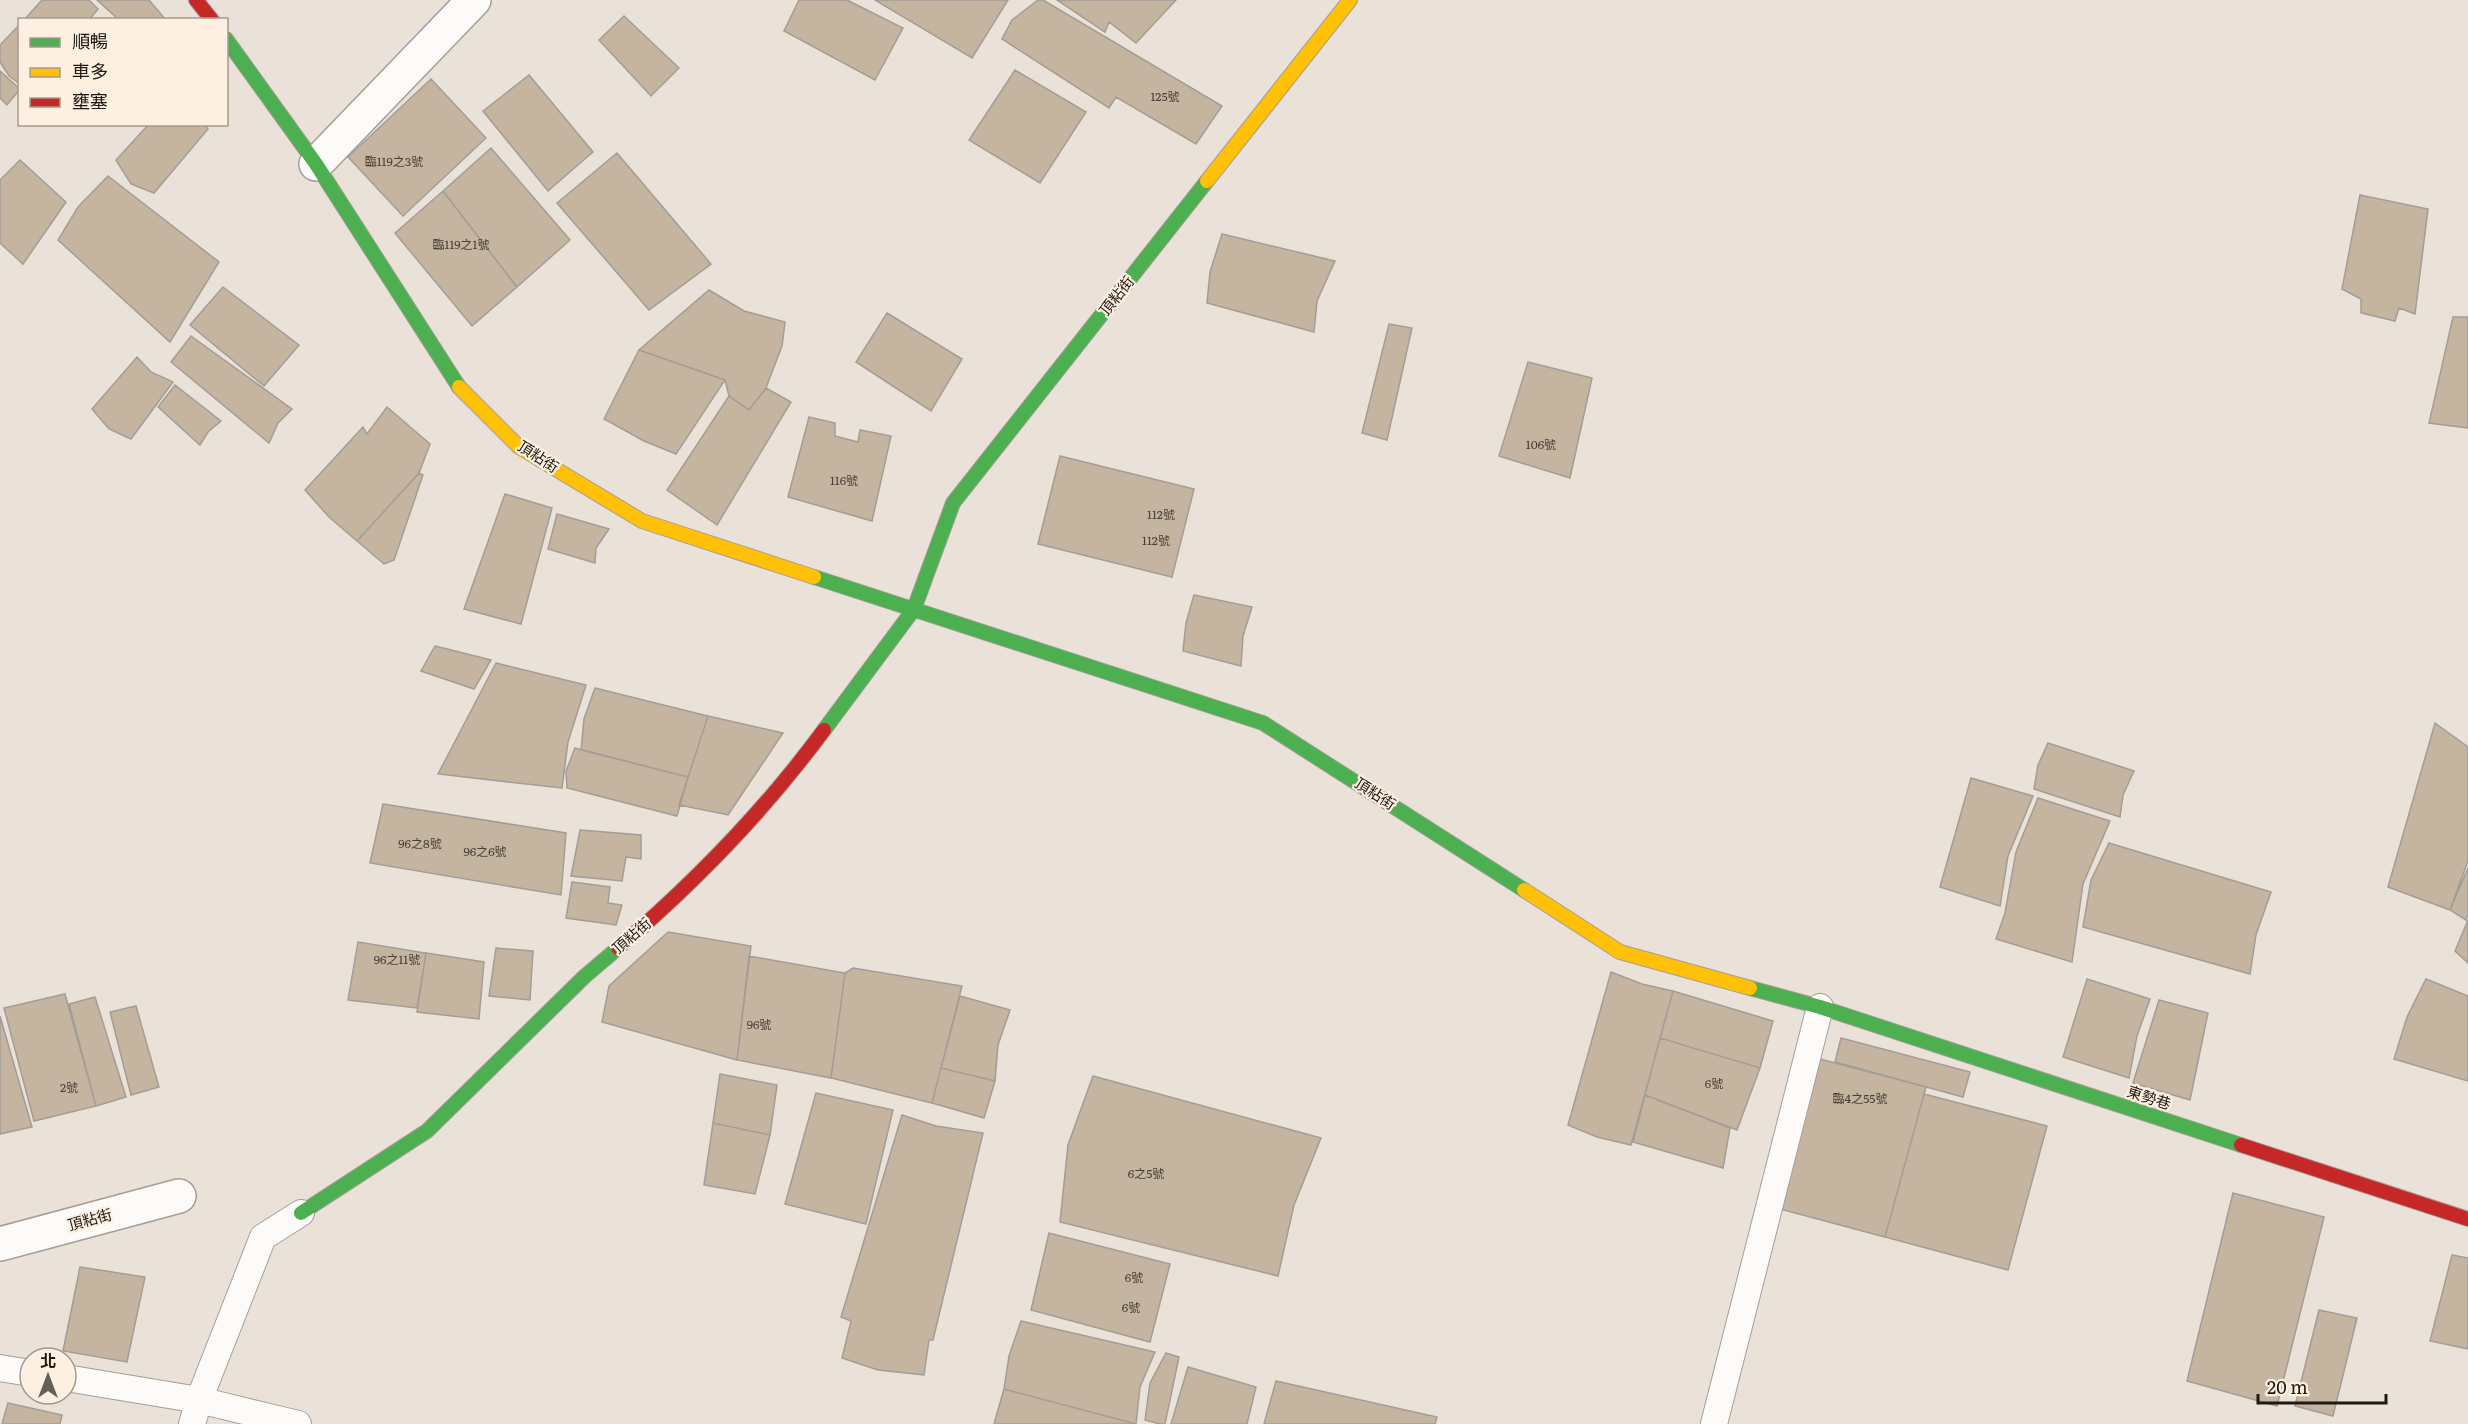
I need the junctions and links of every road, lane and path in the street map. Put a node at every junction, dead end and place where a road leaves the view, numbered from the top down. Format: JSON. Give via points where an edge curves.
{"nodes":[{"id":1,"x":196,"y":0,"type":"edge"},
{"id":2,"x":474,"y":0,"type":"edge"},
{"id":3,"x":1350,"y":0,"type":"edge"},
{"id":4,"x":210,"y":18,"type":"edge"},
{"id":5,"x":228,"y":42,"type":"edge"},
{"id":6,"x":316,"y":164,"type":"junction"},
{"id":7,"x":914,"y":609,"type":"junction"},
{"id":8,"x":1820,"y":1007,"type":"junction"},
{"id":9,"x":180,"y":1196,"type":"dead end"},
{"id":10,"x":301,"y":1213,"type":"joint"},
{"id":11,"x":2468,"y":1219,"type":"edge"},
{"id":12,"x":0,"y":1244,"type":"edge"},
{"id":13,"x":0,"y":1368,"type":"edge"},
{"id":14,"x":18,"y":1370,"type":"edge"},
{"id":15,"x":78,"y":1381,"type":"edge"},
{"id":16,"x":195,"y":1412,"type":"edge"},
{"id":17,"x":298,"y":1424,"type":"edge"},
{"id":18,"x":1714,"y":1424,"type":"edge"}],
"edges":[{"from":1,"to":4,"type":"street"},
{"from":2,"to":6,"type":"street"},
{"from":3,"to":7,"type":"street","name":"頂粘街","via":[[953,504]]},
{"from":5,"to":6,"type":"street","name":"頂粘街"},
{"from":6,"to":7,"type":"street","name":"頂粘街","via":[[458,386],[519,447],[642,521]]},
{"from":7,"to":8,"type":"street","name":"頂粘街","via":[[1263,723],[1620,952]]},
{"from":7,"to":10,"type":"street","name":"頂粘街","via":[[787,780],[661,911],[584,977],[427,1131]]},
{"from":8,"to":11,"type":"street","name":"東勢巷"},
{"from":8,"to":18,"type":"lane"},
{"from":9,"to":12,"type":"street","name":"頂粘街"},
{"from":10,"to":16,"type":"lane","via":[[263,1237]]},
{"from":13,"to":14,"type":"lane"},
{"from":15,"to":16,"type":"lane"},
{"from":16,"to":17,"type":"lane"}]}
